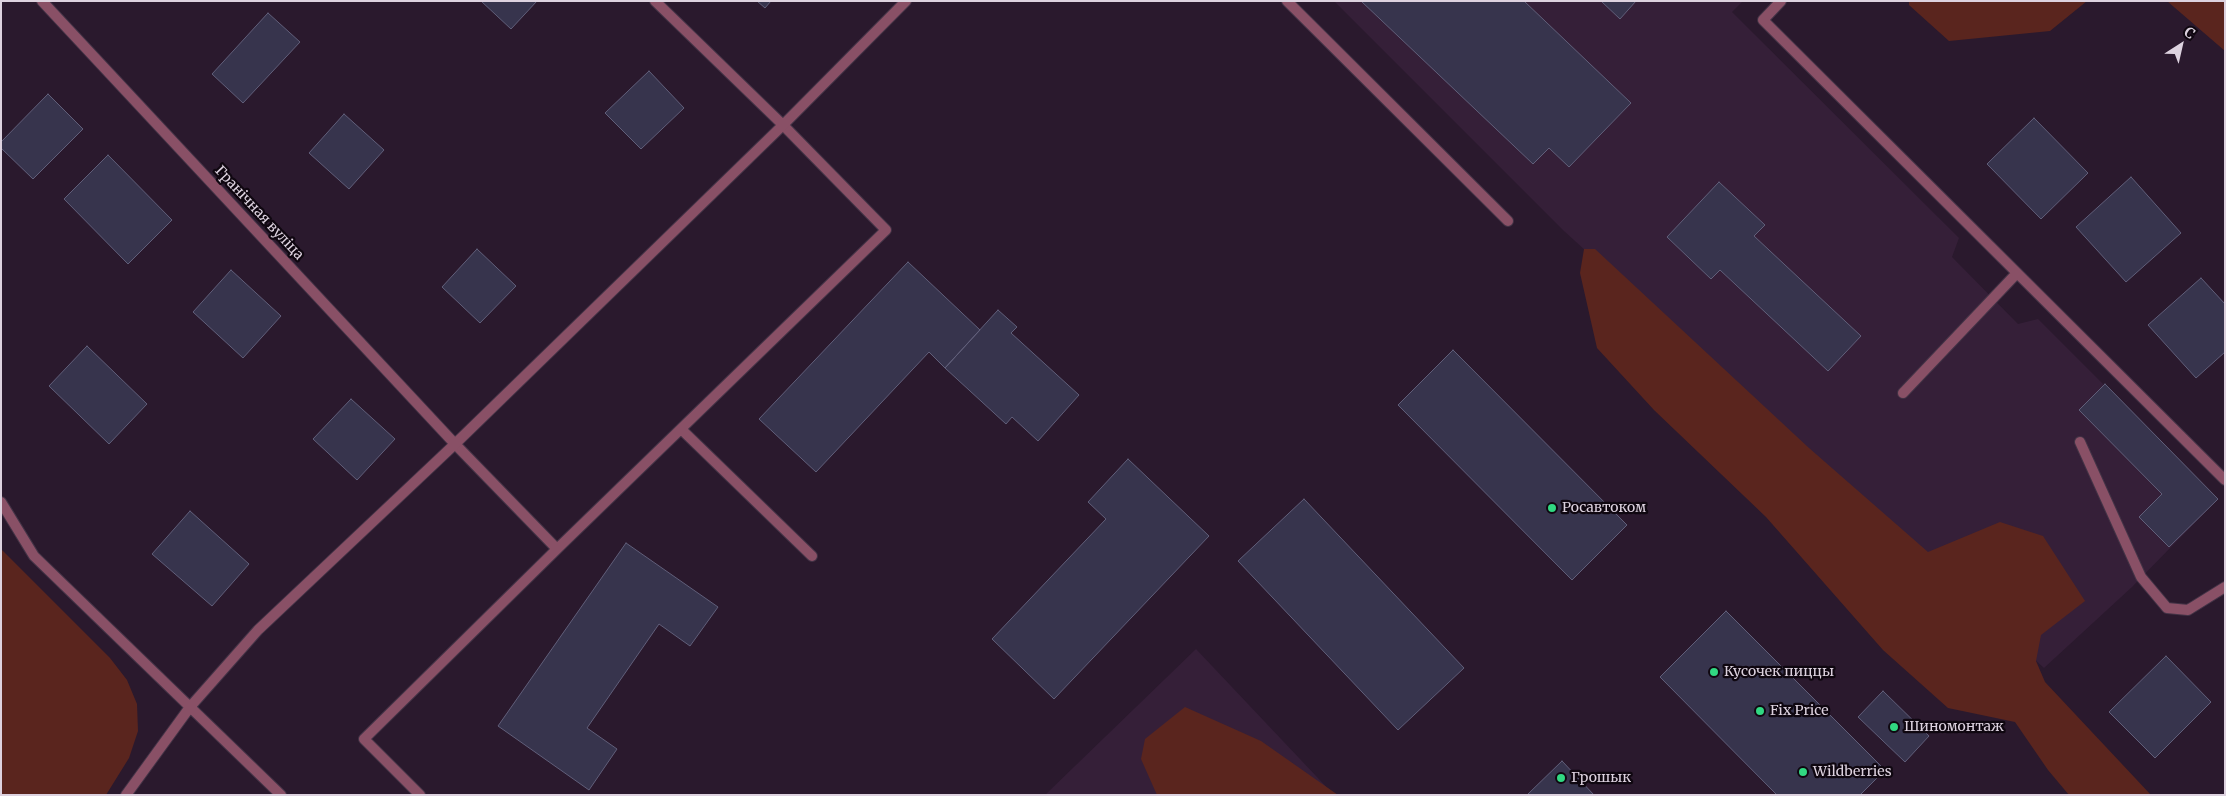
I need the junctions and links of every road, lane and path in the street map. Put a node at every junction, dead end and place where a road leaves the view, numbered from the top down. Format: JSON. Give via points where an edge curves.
{"nodes":[{"id":1,"x":42,"y":1,"type":"edge"},
{"id":2,"x":655,"y":1,"type":"edge"},
{"id":3,"x":906,"y":1,"type":"edge"},
{"id":4,"x":1287,"y":1,"type":"edge"},
{"id":5,"x":1781,"y":1,"type":"edge"},
{"id":6,"x":784,"y":125,"type":"junction"},
{"id":7,"x":1508,"y":221,"type":"dead end"},
{"id":8,"x":2016,"y":273,"type":"junction"},
{"id":9,"x":1903,"y":393,"type":"dead end"},
{"id":10,"x":681,"y":429,"type":"junction"},
{"id":11,"x":2080,"y":442,"type":"dead end"},
{"id":12,"x":455,"y":444,"type":"junction"},
{"id":13,"x":2225,"y":480,"type":"edge"},
{"id":14,"x":1,"y":502,"type":"edge"},
{"id":15,"x":557,"y":549,"type":"junction"},
{"id":16,"x":812,"y":556,"type":"dead end"},
{"id":17,"x":2225,"y":587,"type":"edge"},
{"id":18,"x":190,"y":707,"type":"junction"},
{"id":19,"x":126,"y":795,"type":"edge"},
{"id":20,"x":281,"y":795,"type":"edge"},
{"id":21,"x":420,"y":795,"type":"edge"}],
"edges":[{"from":1,"to":12,"type":"street","name":"Гранічная вуліца"},
{"from":2,"to":6,"type":"street"},
{"from":3,"to":6,"type":"street"},
{"from":4,"to":7,"type":"street"},
{"from":5,"to":8,"type":"street","via":[[1764,20]]},
{"from":6,"to":10,"type":"street","via":[[886,230]]},
{"from":6,"to":12,"type":"street"},
{"from":8,"to":9,"type":"street"},
{"from":8,"to":13,"type":"street"},
{"from":10,"to":15,"type":"street"},
{"from":10,"to":16,"type":"street"},
{"from":11,"to":17,"type":"street","via":[[2141,577],[2167,608],[2188,610]]},
{"from":12,"to":15,"type":"street","name":"Гранічная вуліца"},
{"from":12,"to":18,"type":"street","via":[[258,630]]},
{"from":14,"to":18,"type":"street","via":[[34,556]]},
{"from":15,"to":21,"type":"street","via":[[364,739]]},
{"from":18,"to":19,"type":"street"},
{"from":18,"to":20,"type":"street"}]}
